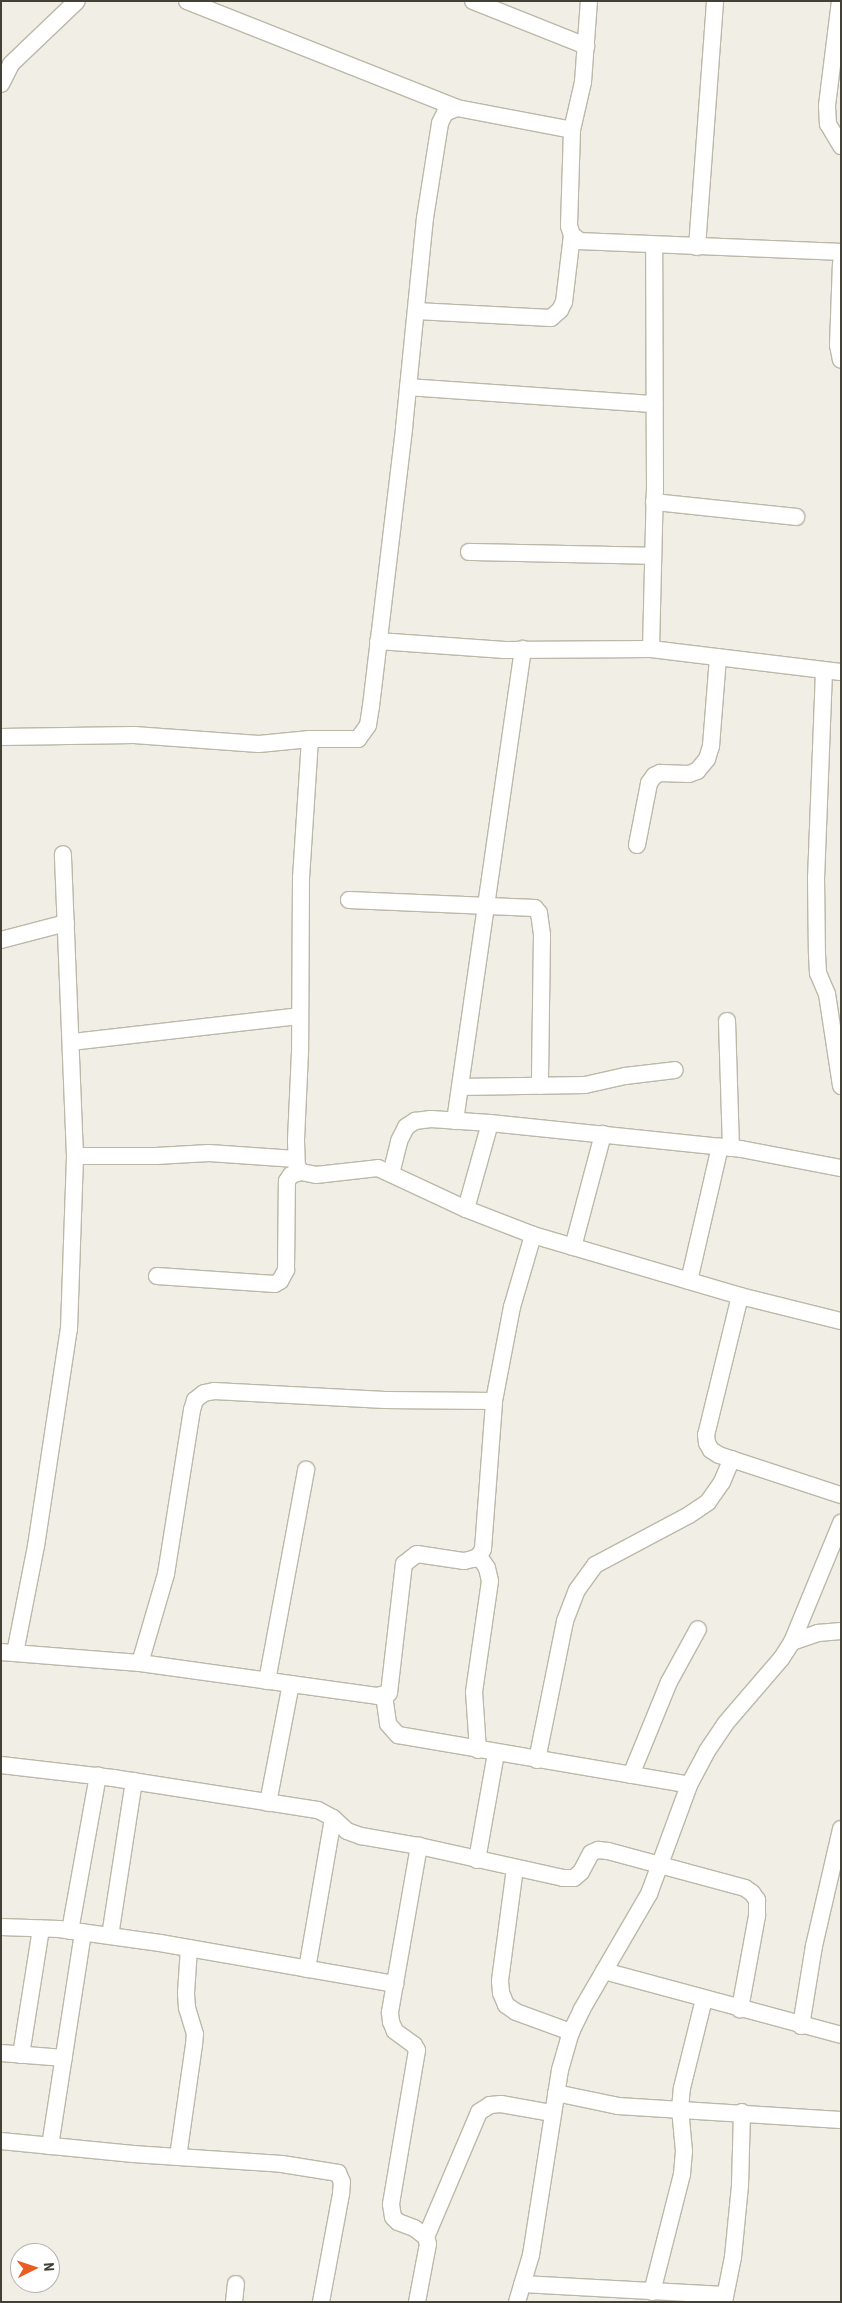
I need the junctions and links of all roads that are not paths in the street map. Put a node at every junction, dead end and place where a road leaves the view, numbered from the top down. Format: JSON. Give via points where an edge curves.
{"nodes":[{"id":1,"x":77,"y":1,"type":"edge"},
{"id":2,"x":188,"y":1,"type":"edge"},
{"id":3,"x":473,"y":1,"type":"edge"},
{"id":4,"x":589,"y":1,"type":"edge"},
{"id":5,"x":715,"y":1,"type":"edge"},
{"id":6,"x":840,"y":1,"type":"edge"},
{"id":7,"x":586,"y":46,"type":"junction"},
{"id":8,"x":6,"y":64,"type":"edge"},
{"id":9,"x":1,"y":84,"type":"edge"},
{"id":10,"x":458,"y":108,"type":"junction"},
{"id":11,"x":572,"y":130,"type":"junction"},
{"id":12,"x":841,"y":146,"type":"edge"},
{"id":13,"x":572,"y":235,"type":"junction"},
{"id":14,"x":654,"y":246,"type":"junction"},
{"id":15,"x":697,"y":247,"type":"junction"},
{"id":16,"x":841,"y":252,"type":"edge"},
{"id":17,"x":841,"y":263,"type":"edge"},
{"id":18,"x":416,"y":311,"type":"junction"},
{"id":19,"x":841,"y":360,"type":"edge"},
{"id":20,"x":408,"y":387,"type":"junction"},
{"id":21,"x":654,"y":404,"type":"junction"},
{"id":22,"x":654,"y":502,"type":"junction"},
{"id":23,"x":796,"y":517,"type":"dead end"},
{"id":24,"x":469,"y":552,"type":"dead end"},
{"id":25,"x":653,"y":556,"type":"junction"},
{"id":26,"x":378,"y":641,"type":"junction"},
{"id":27,"x":650,"y":649,"type":"junction"},
{"id":28,"x":523,"y":650,"type":"junction"},
{"id":29,"x":718,"y":658,"type":"junction"},
{"id":30,"x":824,"y":671,"type":"junction"},
{"id":31,"x":841,"y":672,"type":"edge"},
{"id":32,"x":1,"y":737,"type":"edge"},
{"id":33,"x":310,"y":739,"type":"junction"},
{"id":34,"x":638,"y":845,"type":"dead end"},
{"id":35,"x":63,"y":854,"type":"dead end"},
{"id":36,"x":349,"y":900,"type":"dead end"},
{"id":37,"x":486,"y":904,"type":"junction"},
{"id":38,"x":66,"y":923,"type":"junction"},
{"id":39,"x":1,"y":940,"type":"edge"},
{"id":40,"x":300,"y":1016,"type":"junction"},
{"id":41,"x":727,"y":1021,"type":"dead end"},
{"id":42,"x":72,"y":1042,"type":"junction"},
{"id":43,"x":675,"y":1070,"type":"dead end"},
{"id":44,"x":840,"y":1076,"type":"edge"},
{"id":45,"x":540,"y":1086,"type":"junction"},
{"id":46,"x":460,"y":1087,"type":"junction"},
{"id":47,"x":455,"y":1121,"type":"junction"},
{"id":48,"x":490,"y":1123,"type":"junction"},
{"id":49,"x":604,"y":1134,"type":"junction"},
{"id":50,"x":726,"y":1147,"type":"junction"},
{"id":51,"x":76,"y":1156,"type":"junction"},
{"id":52,"x":299,"y":1165,"type":"junction"},
{"id":53,"x":841,"y":1168,"type":"edge"},
{"id":54,"x":391,"y":1174,"type":"junction"},
{"id":55,"x":466,"y":1209,"type":"junction"},
{"id":56,"x":533,"y":1235,"type":"junction"},
{"id":57,"x":573,"y":1247,"type":"junction"},
{"id":58,"x":157,"y":1276,"type":"dead end"},
{"id":59,"x":689,"y":1281,"type":"junction"},
{"id":60,"x":740,"y":1296,"type":"junction"},
{"id":61,"x":841,"y":1321,"type":"edge"},
{"id":62,"x":494,"y":1401,"type":"junction"},
{"id":63,"x":732,"y":1459,"type":"junction"},
{"id":64,"x":306,"y":1470,"type":"dead end"},
{"id":65,"x":841,"y":1495,"type":"edge"},
{"id":66,"x":841,"y":1523,"type":"edge"},
{"id":67,"x":479,"y":1556,"type":"junction"},
{"id":68,"x":698,"y":1629,"type":"dead end"},
{"id":69,"x":841,"y":1631,"type":"edge"},
{"id":70,"x":792,"y":1642,"type":"junction"},
{"id":71,"x":8,"y":1652,"type":"edge"},
{"id":72,"x":140,"y":1663,"type":"junction"},
{"id":73,"x":267,"y":1681,"type":"junction"},
{"id":74,"x":291,"y":1684,"type":"junction"},
{"id":75,"x":384,"y":1695,"type":"junction"},
{"id":76,"x":478,"y":1750,"type":"junction"},
{"id":77,"x":496,"y":1753,"type":"junction"},
{"id":78,"x":537,"y":1760,"type":"junction"},
{"id":79,"x":1,"y":1765,"type":"edge"},
{"id":80,"x":631,"y":1775,"type":"junction"},
{"id":81,"x":98,"y":1776,"type":"junction"},
{"id":82,"x":134,"y":1781,"type":"junction"},
{"id":83,"x":689,"y":1785,"type":"junction"},
{"id":84,"x":268,"y":1804,"type":"junction"},
{"id":85,"x":333,"y":1818,"type":"junction"},
{"id":86,"x":841,"y":1829,"type":"edge"},
{"id":87,"x":419,"y":1846,"type":"junction"},
{"id":88,"x":478,"y":1860,"type":"junction"},
{"id":89,"x":660,"y":1865,"type":"junction"},
{"id":90,"x":515,"y":1868,"type":"junction"},
{"id":91,"x":1,"y":1927,"type":"edge"},
{"id":92,"x":41,"y":1928,"type":"junction"},
{"id":93,"x":76,"y":1932,"type":"junction"},
{"id":94,"x":110,"y":1936,"type":"junction"},
{"id":95,"x":189,"y":1948,"type":"junction"},
{"id":96,"x":307,"y":1969,"type":"junction"},
{"id":97,"x":604,"y":1971,"type":"junction"},
{"id":98,"x":395,"y":1984,"type":"junction"},
{"id":99,"x":704,"y":1999,"type":"junction"},
{"id":100,"x":740,"y":2009,"type":"junction"},
{"id":101,"x":801,"y":2026,"type":"junction"},
{"id":102,"x":572,"y":2032,"type":"junction"},
{"id":103,"x":841,"y":2035,"type":"edge"},
{"id":104,"x":1,"y":2053,"type":"edge"},
{"id":105,"x":21,"y":2055,"type":"junction"},
{"id":106,"x":64,"y":2058,"type":"junction"},
{"id":107,"x":556,"y":2093,"type":"junction"},
{"id":108,"x":680,"y":2109,"type":"junction"},
{"id":109,"x":742,"y":2112,"type":"junction"},
{"id":110,"x":552,"y":2113,"type":"junction"},
{"id":111,"x":841,"y":2120,"type":"edge"},
{"id":112,"x":1,"y":2141,"type":"edge"},
{"id":113,"x":50,"y":2146,"type":"junction"},
{"id":114,"x":178,"y":2157,"type":"junction"},
{"id":115,"x":426,"y":2237,"type":"junction"},
{"id":116,"x":236,"y":2284,"type":"dead end"},
{"id":117,"x":522,"y":2284,"type":"junction"},
{"id":118,"x":652,"y":2292,"type":"junction"},
{"id":119,"x":724,"y":2298,"type":"edge"},
{"id":120,"x":234,"y":2302,"type":"edge"},
{"id":121,"x":320,"y":2302,"type":"edge"},
{"id":122,"x":417,"y":2302,"type":"edge"},
{"id":123,"x":517,"y":2302,"type":"edge"}],
"edges":[{"from":1,"to":8,"type":"street"},
{"from":2,"to":10,"type":"street"},
{"from":3,"to":7,"type":"street"},
{"from":4,"to":7,"type":"street"},
{"from":5,"to":15,"type":"street"},
{"from":6,"to":12,"type":"street","via":[[827,106],[828,124]]},
{"from":7,"to":11,"type":"street","via":[[583,82]]},
{"from":8,"to":9,"type":"street"},
{"from":10,"to":11,"type":"street"},
{"from":10,"to":18,"type":"street","via":[[445,113],[435,144]]},
{"from":11,"to":13,"type":"street","via":[[568,202]]},
{"from":13,"to":14,"type":"street","via":[[580,241],[594,243]]},
{"from":13,"to":18,"type":"street","via":[[564,302],[551,318]]},
{"from":14,"to":15,"type":"street"},
{"from":14,"to":21,"type":"street"},
{"from":15,"to":16,"type":"street"},
{"from":17,"to":19,"type":"street","via":[[838,344]]},
{"from":18,"to":20,"type":"street"},
{"from":20,"to":21,"type":"street"},
{"from":20,"to":26,"type":"street"},
{"from":21,"to":22,"type":"street"},
{"from":22,"to":23,"type":"street"},
{"from":22,"to":25,"type":"street"},
{"from":24,"to":25,"type":"street"},
{"from":25,"to":27,"type":"street"},
{"from":26,"to":28,"type":"street"},
{"from":26,"to":33,"type":"street","via":[[368,725],[358,739]]},
{"from":27,"to":28,"type":"street"},
{"from":27,"to":29,"type":"street"},
{"from":28,"to":37,"type":"street"},
{"from":29,"to":30,"type":"street"},
{"from":29,"to":34,"type":"street","via":[[707,760],[697,771],[689,774],[654,776],[649,783]]},
{"from":30,"to":31,"type":"street"},
{"from":30,"to":44,"type":"street","via":[[816,954],[818,972],[827,994]]},
{"from":32,"to":33,"type":"street","via":[[134,735],[259,744]]},
{"from":33,"to":40,"type":"street","via":[[300,878]]},
{"from":35,"to":38,"type":"street"},
{"from":36,"to":37,"type":"street"},
{"from":37,"to":45,"type":"street","via":[[527,906],[536,908],[539,913],[542,935]]},
{"from":37,"to":46,"type":"street"},
{"from":38,"to":39,"type":"street"},
{"from":38,"to":42,"type":"street"},
{"from":40,"to":42,"type":"street"},
{"from":40,"to":52,"type":"street"},
{"from":41,"to":50,"type":"street"},
{"from":42,"to":51,"type":"street"},
{"from":43,"to":45,"type":"street","via":[[585,1085]]},
{"from":45,"to":46,"type":"street"},
{"from":46,"to":47,"type":"street"},
{"from":47,"to":48,"type":"street"},
{"from":47,"to":54,"type":"street","via":[[431,1119],[415,1121],[406,1127]]},
{"from":48,"to":49,"type":"street"},
{"from":48,"to":55,"type":"street"},
{"from":49,"to":50,"type":"street"},
{"from":49,"to":57,"type":"street"},
{"from":50,"to":53,"type":"street"},
{"from":50,"to":59,"type":"street"},
{"from":51,"to":52,"type":"street","via":[[209,1153]]},
{"from":51,"to":71,"type":"street","via":[[69,1329],[36,1546]]},
{"from":52,"to":54,"type":"street","via":[[316,1175],[378,1168]]},
{"from":52,"to":58,"type":"street","via":[[287,1181],[286,1270],[280,1282]]},
{"from":54,"to":55,"type":"street"},
{"from":55,"to":56,"type":"street"},
{"from":56,"to":57,"type":"street"},
{"from":56,"to":62,"type":"street","via":[[512,1307]]},
{"from":57,"to":59,"type":"street"},
{"from":59,"to":60,"type":"street"},
{"from":60,"to":61,"type":"street"},
{"from":60,"to":63,"type":"street","via":[[706,1435],[711,1450]]},
{"from":62,"to":67,"type":"street","via":[[485,1538]]},
{"from":62,"to":72,"type":"street","via":[[204,1393],[195,1400],[192,1410],[166,1574]]},
{"from":63,"to":65,"type":"street"},
{"from":63,"to":78,"type":"street","via":[[708,1502],[595,1565],[577,1590],[564,1621]]},
{"from":64,"to":73,"type":"street"},
{"from":66,"to":70,"type":"street"},
{"from":67,"to":75,"type":"street","via":[[464,1561],[416,1554],[404,1564],[391,1686]]},
{"from":67,"to":76,"type":"street","via":[[490,1581],[474,1692]]},
{"from":68,"to":80,"type":"street","via":[[669,1682]]},
{"from":69,"to":70,"type":"street","via":[[818,1633]]},
{"from":70,"to":83,"type":"street","via":[[725,1724]]},
{"from":71,"to":72,"type":"street"},
{"from":72,"to":73,"type":"street"},
{"from":73,"to":74,"type":"street"},
{"from":74,"to":75,"type":"street"},
{"from":74,"to":84,"type":"street"},
{"from":75,"to":76,"type":"street","via":[[388,1724],[398,1735]]},
{"from":76,"to":77,"type":"street"},
{"from":77,"to":78,"type":"street"},
{"from":77,"to":88,"type":"street"},
{"from":78,"to":80,"type":"street"},
{"from":79,"to":81,"type":"street"},
{"from":80,"to":83,"type":"street"},
{"from":81,"to":82,"type":"street"},
{"from":81,"to":93,"type":"street"},
{"from":82,"to":84,"type":"street"},
{"from":82,"to":94,"type":"street"},
{"from":83,"to":89,"type":"street"},
{"from":84,"to":85,"type":"street","via":[[318,1810]]},
{"from":85,"to":87,"type":"street","via":[[347,1831],[360,1836]]},
{"from":85,"to":96,"type":"street"},
{"from":86,"to":101,"type":"street","via":[[814,1946]]},
{"from":87,"to":88,"type":"street"},
{"from":87,"to":98,"type":"street"},
{"from":88,"to":90,"type":"street"},
{"from":89,"to":90,"type":"street","via":[[598,1850],[591,1853],[574,1878]]},
{"from":89,"to":97,"type":"street","via":[[630,1930]]},
{"from":89,"to":100,"type":"street","via":[[745,1888],[757,1900]]},
{"from":90,"to":102,"type":"street","via":[[501,1993],[506,2004],[516,2012]]},
{"from":91,"to":92,"type":"street"},
{"from":92,"to":93,"type":"street"},
{"from":92,"to":105,"type":"street"},
{"from":93,"to":94,"type":"street"},
{"from":93,"to":106,"type":"street"},
{"from":94,"to":95,"type":"street"},
{"from":95,"to":96,"type":"street"},
{"from":95,"to":114,"type":"street","via":[[187,2008],[195,2034]]},
{"from":96,"to":98,"type":"street"},
{"from":97,"to":99,"type":"street"},
{"from":97,"to":102,"type":"street"},
{"from":98,"to":115,"type":"street","via":[[391,2022],[401,2037],[414,2046],[416,2058],[391,2210],[398,2222]]},
{"from":99,"to":100,"type":"street"},
{"from":99,"to":108,"type":"street","via":[[682,2088]]},
{"from":100,"to":101,"type":"street"},
{"from":101,"to":103,"type":"street"},
{"from":102,"to":107,"type":"street"},
{"from":104,"to":105,"type":"street"},
{"from":105,"to":106,"type":"street"},
{"from":106,"to":113,"type":"street"},
{"from":107,"to":108,"type":"street","via":[[618,2106]]},
{"from":107,"to":110,"type":"street"},
{"from":108,"to":109,"type":"street"},
{"from":108,"to":118,"type":"street","via":[[684,2151],[682,2174]]},
{"from":109,"to":111,"type":"street"},
{"from":109,"to":119,"type":"street","via":[[740,2185]]},
{"from":110,"to":115,"type":"street","via":[[501,2104],[490,2105],[479,2112]]},
{"from":110,"to":117,"type":"street","via":[[531,2255]]},
{"from":112,"to":113,"type":"street"},
{"from":113,"to":114,"type":"street"},
{"from":114,"to":121,"type":"street","via":[[282,2164],[338,2173],[342,2182],[341,2194]]},
{"from":115,"to":122,"type":"street","via":[[428,2244]]},
{"from":116,"to":120,"type":"street"},
{"from":117,"to":118,"type":"street"},
{"from":117,"to":123,"type":"street"},
{"from":118,"to":119,"type":"street"}]}
